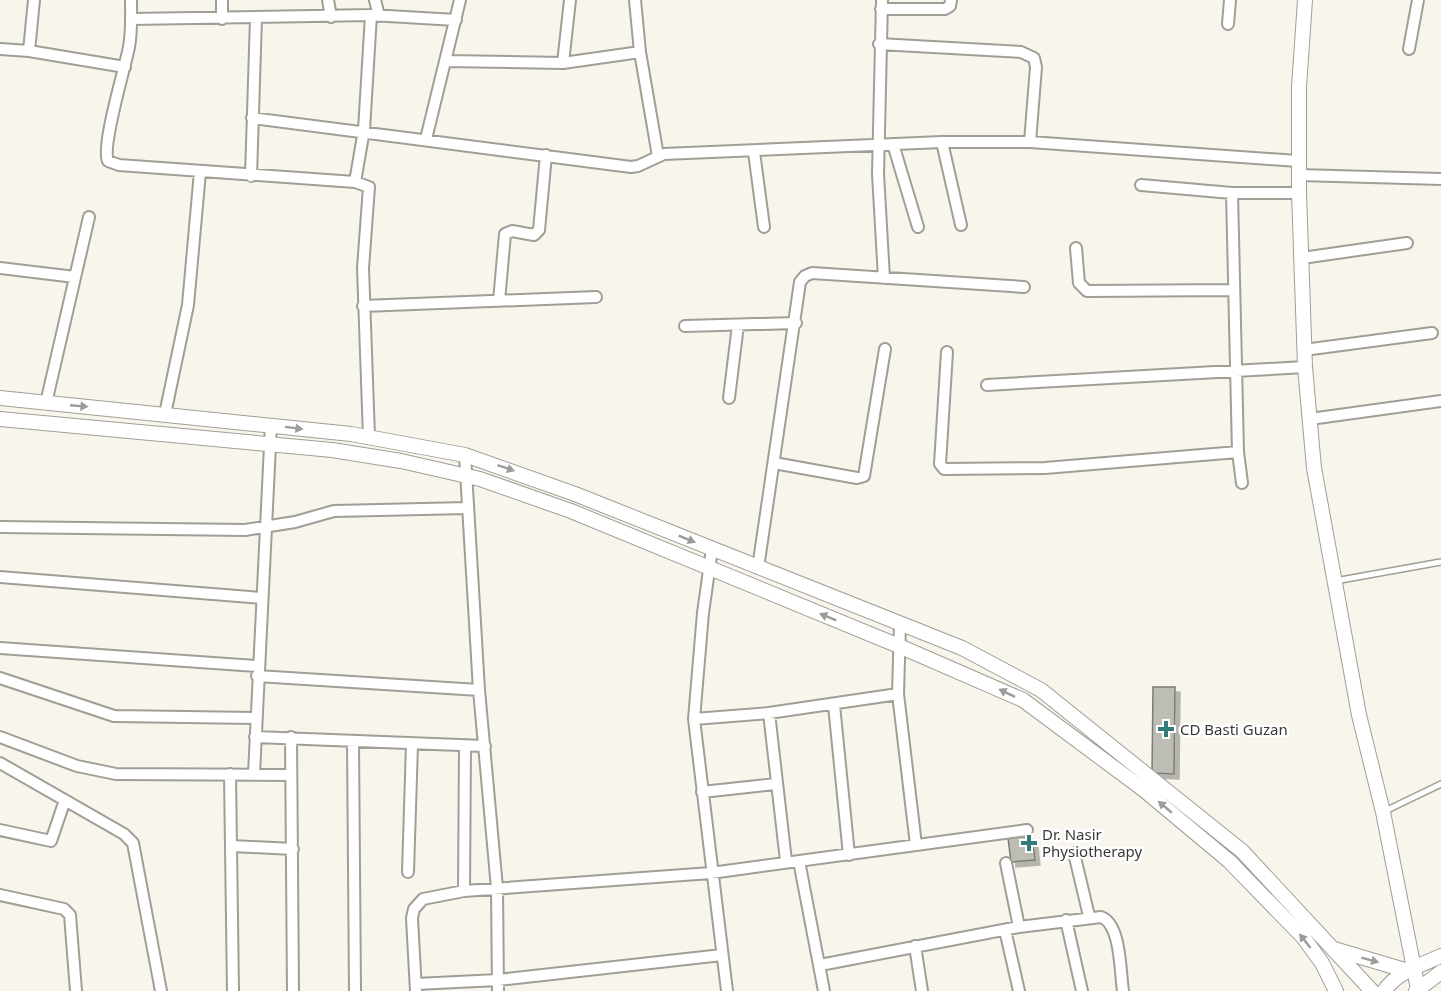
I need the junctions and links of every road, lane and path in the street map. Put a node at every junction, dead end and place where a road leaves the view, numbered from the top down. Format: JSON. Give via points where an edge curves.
{"nodes":[{"id":1,"x":34,"y":0,"type":"edge"},
{"id":2,"x":131,"y":0,"type":"edge"},
{"id":3,"x":222,"y":0,"type":"edge"},
{"id":4,"x":328,"y":0,"type":"edge"},
{"id":5,"x":375,"y":0,"type":"edge"},
{"id":6,"x":460,"y":0,"type":"edge"},
{"id":7,"x":570,"y":0,"type":"edge"},
{"id":8,"x":635,"y":0,"type":"edge"},
{"id":9,"x":951,"y":0,"type":"edge"},
{"id":10,"x":1230,"y":0,"type":"edge"},
{"id":11,"x":1305,"y":0,"type":"edge"},
{"id":12,"x":1418,"y":0,"type":"edge"},
{"id":13,"x":881,"y":4,"type":"edge"},
{"id":14,"x":375,"y":16,"type":"junction"},
{"id":15,"x":331,"y":17,"type":"junction"},
{"id":16,"x":256,"y":18,"type":"junction"},
{"id":17,"x":131,"y":19,"type":"junction"},
{"id":18,"x":222,"y":19,"type":"junction"},
{"id":19,"x":456,"y":20,"type":"junction"},
{"id":20,"x":1228,"y":24,"type":"dead end"},
{"id":21,"x":879,"y":44,"type":"junction"},
{"id":22,"x":1409,"y":49,"type":"dead end"},
{"id":23,"x":0,"y":50,"type":"edge"},
{"id":24,"x":29,"y":51,"type":"junction"},
{"id":25,"x":640,"y":52,"type":"junction"},
{"id":26,"x":446,"y":62,"type":"junction"},
{"id":27,"x":563,"y":63,"type":"junction"},
{"id":28,"x":125,"y":67,"type":"junction"},
{"id":29,"x":252,"y":118,"type":"junction"},
{"id":30,"x":363,"y":130,"type":"junction"},
{"id":31,"x":426,"y":139,"type":"junction"},
{"id":32,"x":942,"y":142,"type":"junction"},
{"id":33,"x":1030,"y":142,"type":"junction"},
{"id":34,"x":893,"y":144,"type":"junction"},
{"id":35,"x":878,"y":146,"type":"junction"},
{"id":36,"x":754,"y":152,"type":"junction"},
{"id":37,"x":546,"y":155,"type":"junction"},
{"id":38,"x":658,"y":156,"type":"junction"},
{"id":39,"x":1299,"y":168,"type":"junction"},
{"id":40,"x":200,"y":172,"type":"junction"},
{"id":41,"x":251,"y":176,"type":"junction"},
{"id":42,"x":1441,"y":179,"type":"edge"},
{"id":43,"x":355,"y":182,"type":"junction"},
{"id":44,"x":1141,"y":185,"type":"dead end"},
{"id":45,"x":1232,"y":193,"type":"junction"},
{"id":46,"x":1299,"y":193,"type":"junction"},
{"id":47,"x":89,"y":217,"type":"dead end"},
{"id":48,"x":961,"y":225,"type":"dead end"},
{"id":49,"x":764,"y":227,"type":"dead end"},
{"id":50,"x":918,"y":227,"type":"dead end"},
{"id":51,"x":1407,"y":243,"type":"dead end"},
{"id":52,"x":1076,"y":249,"type":"dead end"},
{"id":53,"x":1302,"y":258,"type":"junction"},
{"id":54,"x":0,"y":268,"type":"edge"},
{"id":55,"x":75,"y":277,"type":"junction"},
{"id":56,"x":884,"y":278,"type":"junction"},
{"id":57,"x":1024,"y":287,"type":"dead end"},
{"id":58,"x":1232,"y":290,"type":"junction"},
{"id":59,"x":596,"y":297,"type":"dead end"},
{"id":60,"x":499,"y":301,"type":"junction"},
{"id":61,"x":363,"y":306,"type":"junction"},
{"id":62,"x":796,"y":323,"type":"junction"},
{"id":63,"x":738,"y":325,"type":"junction"},
{"id":64,"x":685,"y":326,"type":"dead end"},
{"id":65,"x":1432,"y":333,"type":"dead end"},
{"id":66,"x":885,"y":349,"type":"dead end"},
{"id":67,"x":1304,"y":350,"type":"junction"},
{"id":68,"x":947,"y":352,"type":"dead end"},
{"id":69,"x":1305,"y":367,"type":"junction"},
{"id":70,"x":1235,"y":372,"type":"junction"},
{"id":71,"x":987,"y":385,"type":"dead end"},
{"id":72,"x":0,"y":398,"type":"edge"},
{"id":73,"x":729,"y":398,"type":"dead end"},
{"id":74,"x":1441,"y":401,"type":"edge"},
{"id":75,"x":46,"y":403,"type":"junction"},
{"id":76,"x":165,"y":414,"type":"junction"},
{"id":77,"x":0,"y":419,"type":"edge"},
{"id":78,"x":1310,"y":419,"type":"junction"},
{"id":79,"x":271,"y":425,"type":"junction"},
{"id":80,"x":369,"y":437,"type":"junction"},
{"id":81,"x":270,"y":443,"type":"junction"},
{"id":82,"x":1238,"y":452,"type":"junction"},
{"id":83,"x":465,"y":455,"type":"junction"},
{"id":84,"x":774,"y":463,"type":"junction"},
{"id":85,"x":465,"y":476,"type":"junction"},
{"id":86,"x":1242,"y":483,"type":"dead end"},
{"id":87,"x":467,"y":508,"type":"junction"},
{"id":88,"x":0,"y":527,"type":"edge"},
{"id":89,"x":266,"y":528,"type":"junction"},
{"id":90,"x":712,"y":549,"type":"junction"},
{"id":91,"x":1441,"y":562,"type":"edge"},
{"id":92,"x":758,"y":568,"type":"junction"},
{"id":93,"x":707,"y":569,"type":"junction"},
{"id":94,"x":0,"y":578,"type":"edge"},
{"id":95,"x":1334,"y":581,"type":"junction"},
{"id":96,"x":261,"y":598,"type":"junction"},
{"id":97,"x":900,"y":624,"type":"junction"},
{"id":98,"x":899,"y":646,"type":"junction"},
{"id":99,"x":0,"y":648,"type":"edge"},
{"id":100,"x":257,"y":671,"type":"junction"},
{"id":101,"x":0,"y":678,"type":"edge"},
{"id":102,"x":479,"y":690,"type":"junction"},
{"id":103,"x":898,"y":694,"type":"junction"},
{"id":104,"x":834,"y":705,"type":"junction"},
{"id":105,"x":769,"y":713,"type":"junction"},
{"id":106,"x":255,"y":718,"type":"junction"},
{"id":107,"x":694,"y":718,"type":"junction"},
{"id":108,"x":0,"y":737,"type":"edge"},
{"id":109,"x":255,"y":737,"type":"junction"},
{"id":110,"x":291,"y":737,"type":"junction"},
{"id":111,"x":353,"y":742,"type":"junction"},
{"id":112,"x":412,"y":744,"type":"junction"},
{"id":113,"x":465,"y":746,"type":"junction"},
{"id":114,"x":485,"y":746,"type":"junction"},
{"id":115,"x":0,"y":763,"type":"edge"},
{"id":116,"x":230,"y":774,"type":"junction"},
{"id":117,"x":254,"y":774,"type":"junction"},
{"id":118,"x":291,"y":776,"type":"junction"},
{"id":119,"x":775,"y":784,"type":"junction"},
{"id":120,"x":1441,"y":784,"type":"edge"},
{"id":121,"x":702,"y":792,"type":"junction"},
{"id":122,"x":65,"y":800,"type":"junction"},
{"id":123,"x":1383,"y":812,"type":"junction"},
{"id":124,"x":0,"y":830,"type":"edge"},
{"id":125,"x":1027,"y":830,"type":"dead end"},
{"id":126,"x":916,"y":845,"type":"junction"},
{"id":127,"x":232,"y":846,"type":"junction"},
{"id":128,"x":292,"y":849,"type":"junction"},
{"id":129,"x":1074,"y":853,"type":"dead end"},
{"id":130,"x":849,"y":855,"type":"junction"},
{"id":131,"x":786,"y":861,"type":"junction"},
{"id":132,"x":799,"y":861,"type":"junction"},
{"id":133,"x":1006,"y":863,"type":"dead end"},
{"id":134,"x":408,"y":872,"type":"dead end"},
{"id":135,"x":711,"y":873,"type":"junction"},
{"id":136,"x":497,"y":888,"type":"junction"},
{"id":137,"x":464,"y":891,"type":"junction"},
{"id":138,"x":0,"y":896,"type":"edge"},
{"id":139,"x":1089,"y":916,"type":"junction"},
{"id":140,"x":1066,"y":920,"type":"junction"},
{"id":141,"x":1019,"y":927,"type":"junction"},
{"id":142,"x":1005,"y":930,"type":"junction"},
{"id":143,"x":915,"y":946,"type":"junction"},
{"id":144,"x":1332,"y":948,"type":"junction"},
{"id":145,"x":722,"y":955,"type":"junction"},
{"id":146,"x":1441,"y":956,"type":"edge"},
{"id":147,"x":820,"y":965,"type":"junction"},
{"id":148,"x":1411,"y":969,"type":"junction"},
{"id":149,"x":1441,"y":972,"type":"edge"},
{"id":150,"x":498,"y":986,"type":"edge"},
{"id":151,"x":416,"y":988,"type":"edge"},
{"id":152,"x":1417,"y":990,"type":"edge"},
{"id":153,"x":76,"y":991,"type":"edge"},
{"id":154,"x":161,"y":991,"type":"edge"},
{"id":155,"x":233,"y":991,"type":"edge"},
{"id":156,"x":292,"y":991,"type":"edge"},
{"id":157,"x":356,"y":991,"type":"edge"},
{"id":158,"x":727,"y":991,"type":"edge"},
{"id":159,"x":824,"y":991,"type":"edge"},
{"id":160,"x":922,"y":991,"type":"edge"},
{"id":161,"x":1019,"y":991,"type":"edge"},
{"id":162,"x":1082,"y":991,"type":"edge"},
{"id":163,"x":1123,"y":991,"type":"edge"},
{"id":164,"x":1336,"y":991,"type":"edge"},
{"id":165,"x":1371,"y":991,"type":"edge"},
{"id":166,"x":1384,"y":991,"type":"edge"}],
"edges":[{"from":1,"to":24,"type":"street"},
{"from":2,"to":17,"type":"street"},
{"from":3,"to":18,"type":"street"},
{"from":4,"to":15,"type":"street"},
{"from":5,"to":14,"type":"street"},
{"from":6,"to":19,"type":"street"},
{"from":7,"to":27,"type":"street"},
{"from":8,"to":25,"type":"street"},
{"from":9,"to":13,"type":"street","via":[[945,9]]},
{"from":10,"to":20,"type":"street"},
{"from":11,"to":39,"type":"street"},
{"from":12,"to":22,"type":"street"},
{"from":13,"to":21,"type":"street"},
{"from":14,"to":15,"type":"street"},
{"from":14,"to":19,"type":"street"},
{"from":14,"to":30,"type":"street"},
{"from":15,"to":16,"type":"street"},
{"from":16,"to":18,"type":"street"},
{"from":16,"to":29,"type":"street"},
{"from":17,"to":18,"type":"street"},
{"from":17,"to":28,"type":"street"},
{"from":19,"to":26,"type":"street"},
{"from":21,"to":33,"type":"street","via":[[1021,52],[1034,58]]},
{"from":21,"to":35,"type":"street"},
{"from":23,"to":24,"type":"street"},
{"from":24,"to":28,"type":"street"},
{"from":25,"to":27,"type":"street"},
{"from":25,"to":38,"type":"street"},
{"from":26,"to":27,"type":"street"},
{"from":26,"to":31,"type":"street"},
{"from":28,"to":40,"type":"street","via":[[107,159],[119,165]]},
{"from":29,"to":30,"type":"street"},
{"from":29,"to":41,"type":"street"},
{"from":30,"to":31,"type":"street"},
{"from":30,"to":43,"type":"street"},
{"from":31,"to":37,"type":"street"},
{"from":32,"to":33,"type":"street"},
{"from":32,"to":34,"type":"street"},
{"from":32,"to":48,"type":"street"},
{"from":33,"to":39,"type":"street"},
{"from":34,"to":35,"type":"street"},
{"from":34,"to":50,"type":"street"},
{"from":35,"to":36,"type":"street"},
{"from":35,"to":56,"type":"street"},
{"from":36,"to":38,"type":"street"},
{"from":36,"to":49,"type":"street"},
{"from":37,"to":38,"type":"street","via":[[631,167]]},
{"from":37,"to":60,"type":"street","via":[[539,230],[534,235],[512,231],[505,234]]},
{"from":39,"to":42,"type":"street"},
{"from":39,"to":46,"type":"street"},
{"from":40,"to":41,"type":"street"},
{"from":40,"to":76,"type":"street","via":[[188,305]]},
{"from":41,"to":43,"type":"street"},
{"from":43,"to":61,"type":"street","via":[[366,184],[370,190]]},
{"from":44,"to":45,"type":"street"},
{"from":45,"to":46,"type":"street"},
{"from":45,"to":58,"type":"street"},
{"from":46,"to":53,"type":"street"},
{"from":47,"to":55,"type":"street"},
{"from":51,"to":53,"type":"street"},
{"from":52,"to":58,"type":"street","via":[[1079,283],[1087,291]]},
{"from":53,"to":67,"type":"street"},
{"from":54,"to":55,"type":"street"},
{"from":55,"to":75,"type":"street"},
{"from":56,"to":57,"type":"street"},
{"from":56,"to":62,"type":"street","via":[[812,273],[805,276],[800,282]]},
{"from":58,"to":70,"type":"street"},
{"from":59,"to":60,"type":"street"},
{"from":60,"to":61,"type":"street"},
{"from":61,"to":80,"type":"street"},
{"from":62,"to":63,"type":"street"},
{"from":62,"to":84,"type":"street"},
{"from":63,"to":64,"type":"street"},
{"from":63,"to":73,"type":"street"},
{"from":65,"to":67,"type":"street"},
{"from":66,"to":84,"type":"street","via":[[864,476]]},
{"from":67,"to":69,"type":"street"},
{"from":68,"to":82,"type":"street","via":[[940,464],[944,468],[1045,468]]},
{"from":69,"to":70,"type":"street"},
{"from":69,"to":78,"type":"street"},
{"from":70,"to":71,"type":"street"},
{"from":70,"to":82,"type":"street"},
{"from":72,"to":75,"type":"street"},
{"from":74,"to":78,"type":"street"},
{"from":75,"to":76,"type":"street","one_way":true},
{"from":76,"to":79,"type":"street"},
{"from":77,"to":81,"type":"street"},
{"from":78,"to":95,"type":"street","via":[[1314,468]]},
{"from":79,"to":80,"type":"street","one_way":true},
{"from":79,"to":81,"type":"street"},
{"from":80,"to":83,"type":"street"},
{"from":81,"to":85,"type":"street","via":[[401,461]]},
{"from":81,"to":89,"type":"street"},
{"from":82,"to":86,"type":"street"},
{"from":83,"to":85,"type":"street"},
{"from":83,"to":90,"type":"street","one_way":true},
{"from":84,"to":92,"type":"street"},
{"from":85,"to":87,"type":"street"},
{"from":85,"to":93,"type":"street","via":[[571,511]]},
{"from":87,"to":89,"type":"street","via":[[334,511]]},
{"from":87,"to":102,"type":"street"},
{"from":88,"to":89,"type":"street"},
{"from":89,"to":96,"type":"street"},
{"from":90,"to":92,"type":"street"},
{"from":90,"to":93,"type":"street"},
{"from":91,"to":95,"type":"lane"},
{"from":92,"to":97,"type":"street"},
{"from":98,"to":93,"type":"street","one_way":true},
{"from":93,"to":107,"type":"street"},
{"from":94,"to":96,"type":"street"},
{"from":95,"to":123,"type":"street","via":[[1359,715]]},
{"from":96,"to":100,"type":"street"},
{"from":97,"to":98,"type":"street"},
{"from":97,"to":144,"type":"street","via":[[962,648],[1041,690],[1242,851]]},
{"from":98,"to":103,"type":"street"},
{"from":164,"to":98,"type":"street","one_way":true,"via":[[1322,963],[1294,929],[1229,861],[1144,790],[1023,700]]},
{"from":99,"to":100,"type":"street"},
{"from":100,"to":102,"type":"street"},
{"from":100,"to":106,"type":"street"},
{"from":101,"to":106,"type":"street","via":[[114,716]]},
{"from":102,"to":114,"type":"street"},
{"from":103,"to":104,"type":"street"},
{"from":103,"to":126,"type":"street"},
{"from":104,"to":105,"type":"street"},
{"from":104,"to":130,"type":"street"},
{"from":105,"to":107,"type":"street"},
{"from":105,"to":119,"type":"street"},
{"from":106,"to":109,"type":"street"},
{"from":107,"to":121,"type":"street"},
{"from":108,"to":116,"type":"street","via":[[98,772]]},
{"from":109,"to":110,"type":"street"},
{"from":109,"to":117,"type":"street"},
{"from":110,"to":111,"type":"street"},
{"from":110,"to":118,"type":"street"},
{"from":111,"to":112,"type":"street"},
{"from":111,"to":157,"type":"street"},
{"from":112,"to":113,"type":"street"},
{"from":112,"to":134,"type":"street"},
{"from":113,"to":114,"type":"street"},
{"from":113,"to":137,"type":"street"},
{"from":114,"to":136,"type":"street"},
{"from":115,"to":122,"type":"street"},
{"from":116,"to":117,"type":"street"},
{"from":116,"to":127,"type":"street"},
{"from":117,"to":118,"type":"street"},
{"from":118,"to":128,"type":"street"},
{"from":119,"to":121,"type":"street"},
{"from":119,"to":131,"type":"street"},
{"from":120,"to":123,"type":"lane"},
{"from":121,"to":135,"type":"street"},
{"from":122,"to":124,"type":"street","via":[[51,841]]},
{"from":122,"to":154,"type":"street","via":[[133,843]]},
{"from":123,"to":148,"type":"street"},
{"from":125,"to":126,"type":"street"},
{"from":126,"to":130,"type":"street"},
{"from":127,"to":128,"type":"street"},
{"from":127,"to":155,"type":"street"},
{"from":128,"to":156,"type":"street"},
{"from":129,"to":139,"type":"street"},
{"from":130,"to":132,"type":"street"},
{"from":131,"to":132,"type":"street"},
{"from":131,"to":135,"type":"street"},
{"from":132,"to":147,"type":"street"},
{"from":133,"to":141,"type":"street"},
{"from":135,"to":136,"type":"street"},
{"from":135,"to":145,"type":"street"},
{"from":136,"to":137,"type":"street"},
{"from":136,"to":150,"type":"street"},
{"from":137,"to":151,"type":"street","via":[[423,899],[414,909]]},
{"from":138,"to":153,"type":"street","via":[[64,909],[70,915]]},
{"from":139,"to":140,"type":"street"},
{"from":139,"to":163,"type":"street","via":[[1107,919],[1113,926]]},
{"from":140,"to":141,"type":"street"},
{"from":140,"to":162,"type":"street"},
{"from":141,"to":142,"type":"street"},
{"from":142,"to":143,"type":"street"},
{"from":142,"to":161,"type":"street"},
{"from":143,"to":147,"type":"street"},
{"from":143,"to":160,"type":"street"},
{"from":144,"to":148,"type":"street","one_way":true},
{"from":144,"to":165,"type":"street"},
{"from":145,"to":150,"type":"street"},
{"from":145,"to":158,"type":"street"},
{"from":146,"to":148,"type":"street"},
{"from":147,"to":159,"type":"street"},
{"from":148,"to":152,"type":"street"},
{"from":148,"to":166,"type":"street"},
{"from":149,"to":152,"type":"street"},
{"from":150,"to":151,"type":"street"},
{"from":165,"to":166,"type":"street"}]}
